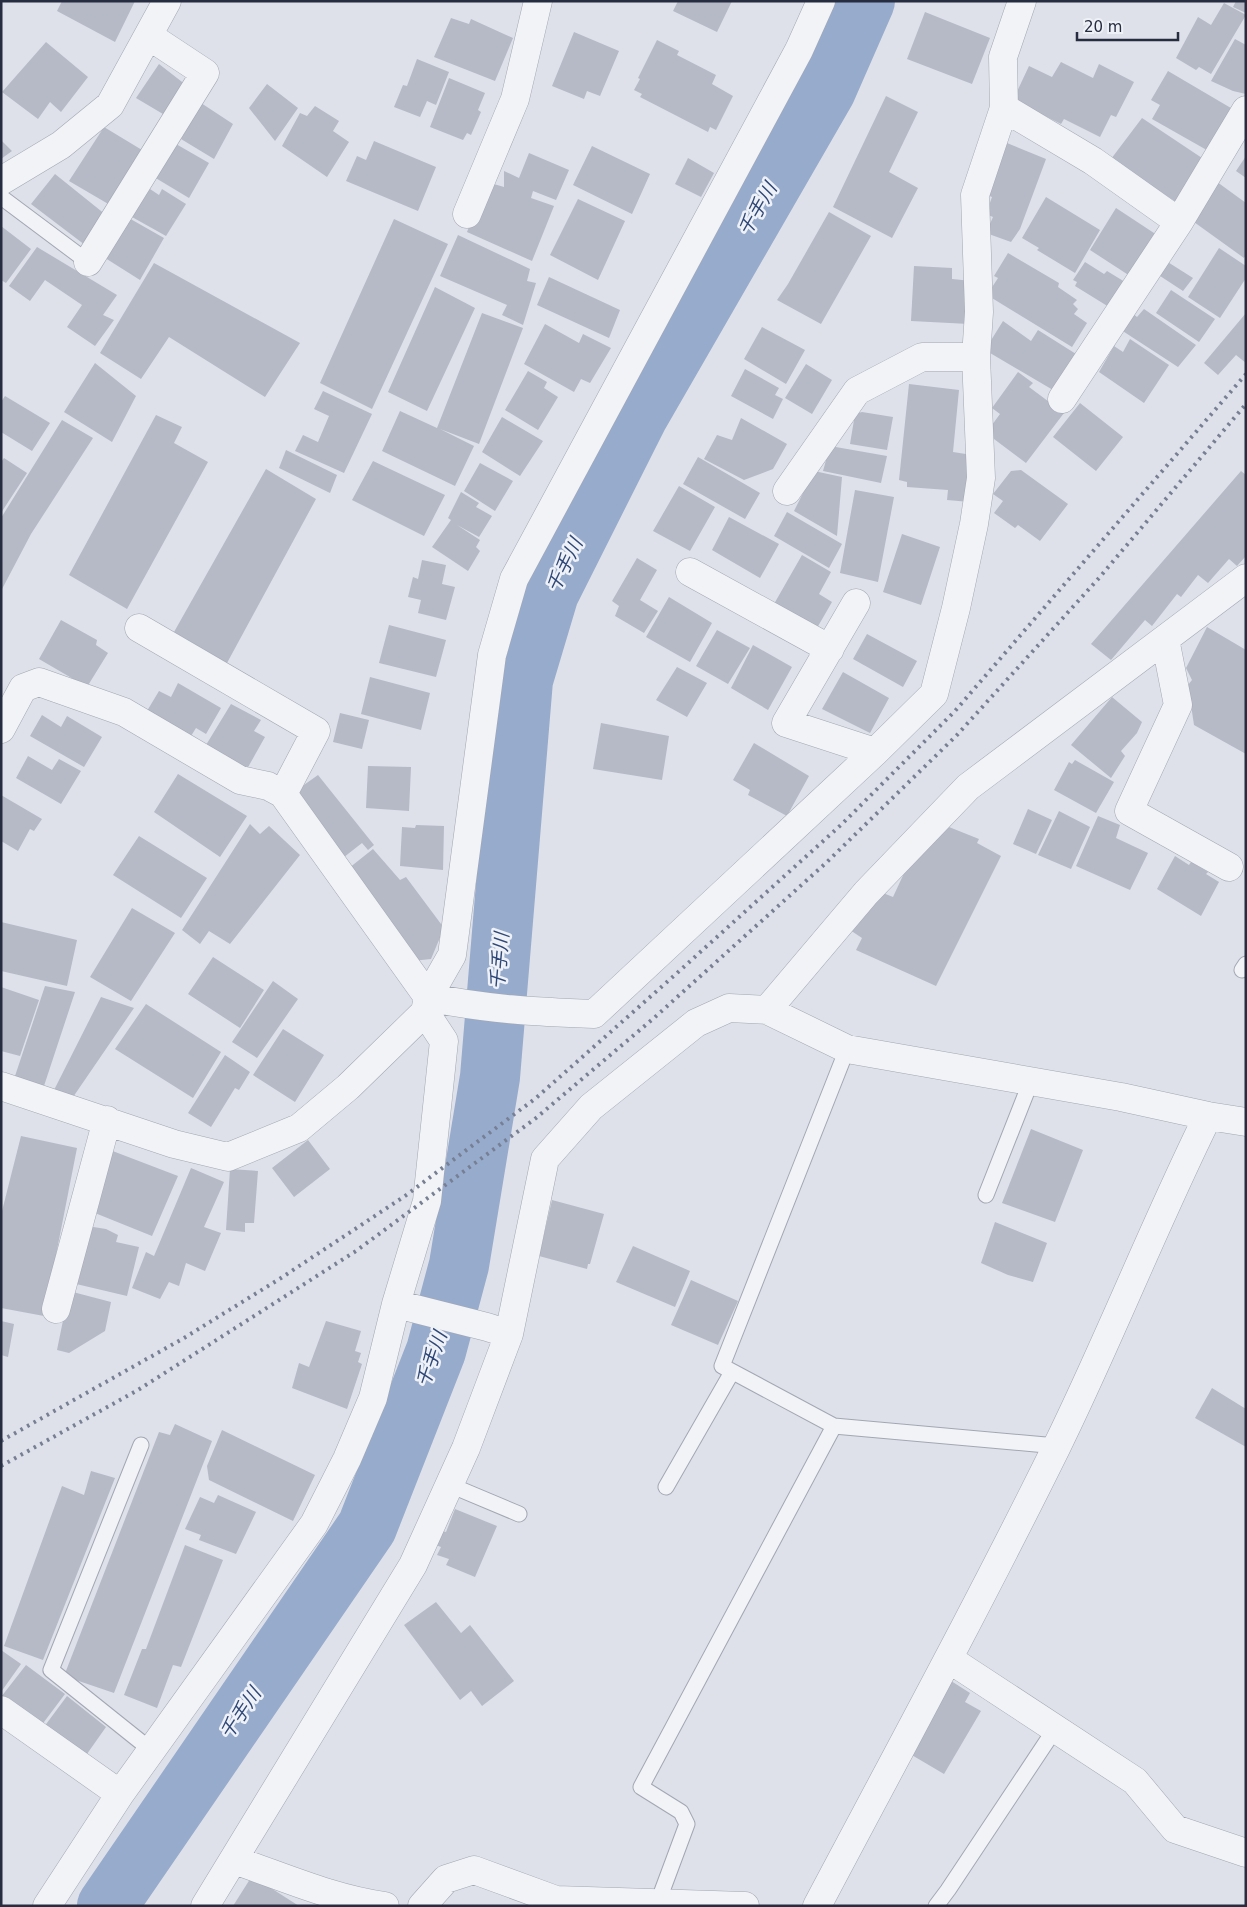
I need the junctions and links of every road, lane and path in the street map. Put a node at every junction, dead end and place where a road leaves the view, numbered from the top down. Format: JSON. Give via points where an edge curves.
{"nodes":[{"id":1,"x":167,"y":1,"type":"edge"},
{"id":2,"x":538,"y":1,"type":"edge"},
{"id":3,"x":821,"y":1,"type":"edge"},
{"id":4,"x":1022,"y":1,"type":"edge"},
{"id":5,"x":149,"y":36,"type":"junction"},
{"id":6,"x":1004,"y":108,"type":"junction"},
{"id":7,"x":1246,"y":110,"type":"edge"},
{"id":8,"x":1,"y":181,"type":"edge"},
{"id":9,"x":1,"y":197,"type":"edge"},
{"id":10,"x":467,"y":214,"type":"dead end"},
{"id":11,"x":1179,"y":222,"type":"junction"},
{"id":12,"x":88,"y":262,"type":"joint"},
{"id":13,"x":976,"y":357,"type":"junction"},
{"id":14,"x":1062,"y":398,"type":"dead end"},
{"id":15,"x":787,"y":491,"type":"dead end"},
{"id":16,"x":690,"y":572,"type":"dead end"},
{"id":17,"x":1246,"y":578,"type":"edge"},
{"id":18,"x":856,"y":603,"type":"dead end"},
{"id":19,"x":139,"y":628,"type":"dead end"},
{"id":20,"x":1165,"y":639,"type":"junction"},
{"id":21,"x":830,"y":649,"type":"junction"},
{"id":22,"x":1,"y":729,"type":"edge"},
{"id":23,"x":875,"y":752,"type":"junction"},
{"id":24,"x":283,"y":794,"type":"junction"},
{"id":25,"x":1229,"y":867,"type":"dead end"},
{"id":26,"x":427,"y":1004,"type":"junction"},
{"id":27,"x":767,"y":1010,"type":"junction"},
{"id":28,"x":847,"y":1049,"type":"junction"},
{"id":29,"x":1031,"y":1081,"type":"junction"},
{"id":30,"x":1,"y":1086,"type":"edge"},
{"id":31,"x":1208,"y":1116,"type":"junction"},
{"id":32,"x":107,"y":1120,"type":"junction"},
{"id":33,"x":1246,"y":1122,"type":"edge"},
{"id":34,"x":986,"y":1195,"type":"dead end"},
{"id":35,"x":403,"y":1306,"type":"junction"},
{"id":36,"x":56,"y":1309,"type":"dead end"},
{"id":37,"x":498,"y":1331,"type":"junction"},
{"id":38,"x":732,"y":1372,"type":"junction"},
{"id":39,"x":834,"y":1426,"type":"junction"},
{"id":40,"x":140,"y":1445,"type":"dead end"},
{"id":41,"x":1057,"y":1446,"type":"junction"},
{"id":42,"x":450,"y":1485,"type":"junction"},
{"id":43,"x":666,"y":1487,"type":"dead end"},
{"id":44,"x":519,"y":1514,"type":"dead end"},
{"id":45,"x":948,"y":1659,"type":"junction"},
{"id":46,"x":1,"y":1710,"type":"edge"},
{"id":47,"x":1055,"y":1729,"type":"junction"},
{"id":48,"x":151,"y":1750,"type":"junction"},
{"id":49,"x":120,"y":1794,"type":"junction"},
{"id":50,"x":1246,"y":1854,"type":"edge"},
{"id":51,"x":234,"y":1860,"type":"junction"},
{"id":52,"x":658,"y":1902,"type":"junction"},
{"id":53,"x":572,"y":1903,"type":"edge"},
{"id":54,"x":47,"y":1906,"type":"edge"},
{"id":55,"x":205,"y":1906,"type":"edge"},
{"id":56,"x":385,"y":1906,"type":"edge"},
{"id":57,"x":422,"y":1906,"type":"edge"},
{"id":58,"x":745,"y":1906,"type":"edge"},
{"id":59,"x":816,"y":1906,"type":"edge"},
{"id":60,"x":936,"y":1906,"type":"edge"}],
"edges":[{"from":1,"to":5,"type":"street"},
{"from":2,"to":10,"type":"street","via":[[514,99]]},
{"from":3,"to":26,"type":"street","via":[[799,50],[514,578],[492,656],[452,955]]},
{"from":4,"to":6,"type":"street","via":[[1003,57]]},
{"from":5,"to":8,"type":"street","via":[[110,105],[61,145]]},
{"from":5,"to":12,"type":"street","via":[[205,73]]},
{"from":6,"to":11,"type":"street","via":[[1093,161]]},
{"from":6,"to":13,"type":"street","via":[[975,195],[979,312]]},
{"from":7,"to":11,"type":"street"},
{"from":9,"to":12,"type":"lane"},
{"from":11,"to":14,"type":"street"},
{"from":13,"to":15,"type":"street","via":[[922,357],[857,392]]},
{"from":13,"to":23,"type":"street","via":[[980,478],[956,608],[934,694]]},
{"from":16,"to":21,"type":"street"},
{"from":17,"to":20,"type":"street"},
{"from":18,"to":21,"type":"street"},
{"from":19,"to":24,"type":"street","via":[[316,731]]},
{"from":20,"to":25,"type":"street","via":[[1178,705],[1129,811]]},
{"from":20,"to":27,"type":"street","via":[[968,787],[866,893]]},
{"from":21,"to":23,"type":"street","via":[[786,723]]},
{"from":22,"to":24,"type":"street","via":[[23,688],[39,682],[124,712],[240,780],[268,786]]},
{"from":23,"to":26,"type":"street","via":[[594,1014]]},
{"from":24,"to":26,"type":"street"},
{"from":26,"to":32,"type":"street","via":[[348,1087],[299,1128],[228,1157],[174,1144]]},
{"from":26,"to":35,"type":"street","via":[[444,1041],[426,1201]]},
{"from":27,"to":28,"type":"street"},
{"from":27,"to":37,"type":"street","via":[[728,1008],[696,1023],[591,1107],[545,1159]]},
{"from":28,"to":29,"type":"street"},
{"from":28,"to":38,"type":"lane","via":[[722,1366]]},
{"from":29,"to":31,"type":"street"},
{"from":29,"to":34,"type":"lane"},
{"from":30,"to":32,"type":"street"},
{"from":31,"to":33,"type":"street"},
{"from":31,"to":41,"type":"street"},
{"from":32,"to":36,"type":"street"},
{"from":35,"to":37,"type":"street"},
{"from":35,"to":48,"type":"street","via":[[373,1398],[314,1524]]},
{"from":37,"to":42,"type":"street","via":[[466,1448]]},
{"from":38,"to":39,"type":"lane"},
{"from":38,"to":43,"type":"lane"},
{"from":39,"to":41,"type":"lane"},
{"from":39,"to":52,"type":"lane","via":[[641,1787],[682,1812],[687,1824]]},
{"from":40,"to":48,"type":"lane","via":[[51,1670]]},
{"from":41,"to":45,"type":"street"},
{"from":42,"to":44,"type":"lane"},
{"from":42,"to":51,"type":"street","via":[[414,1565]]},
{"from":45,"to":47,"type":"street"},
{"from":45,"to":59,"type":"street"},
{"from":46,"to":49,"type":"street"},
{"from":47,"to":50,"type":"street","via":[[1136,1781],[1175,1829]]},
{"from":47,"to":60,"type":"lane"},
{"from":48,"to":49,"type":"street"},
{"from":49,"to":54,"type":"street"},
{"from":51,"to":55,"type":"street"},
{"from":51,"to":56,"type":"street","via":[[339,1896]]},
{"from":52,"to":53,"type":"street"},
{"from":52,"to":58,"type":"street"},
{"from":53,"to":57,"type":"street","via":[[474,1870],[446,1879]]}]}
